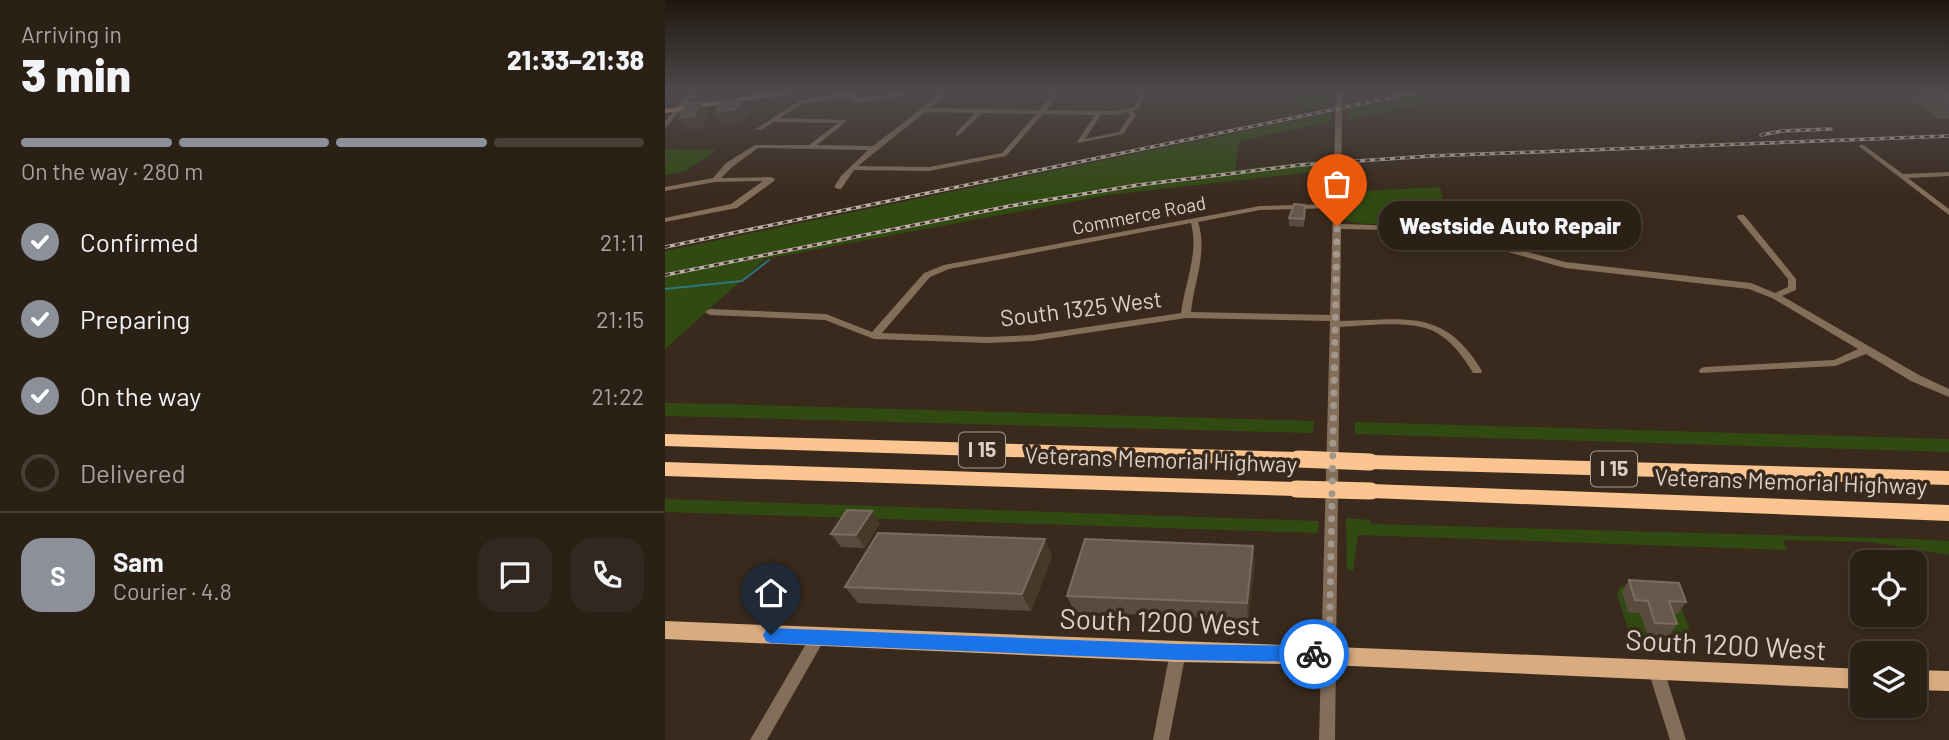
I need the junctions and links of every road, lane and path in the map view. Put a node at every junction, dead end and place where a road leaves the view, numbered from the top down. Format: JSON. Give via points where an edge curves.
{"nodes":[{"id":1,"x":763,"y":127,"type":"edge"},
{"id":2,"x":837,"y":127,"type":"edge"},
{"id":3,"x":903,"y":127,"type":"edge"},
{"id":4,"x":965,"y":127,"type":"edge"},
{"id":5,"x":1029,"y":127,"type":"edge"},
{"id":6,"x":1091,"y":127,"type":"edge"},
{"id":7,"x":1125,"y":127,"type":"edge"},
{"id":8,"x":1339,"y":127,"type":"edge"},
{"id":9,"x":1341,"y":127,"type":"edge"},
{"id":10,"x":759,"y":129,"type":"dead end"},
{"id":11,"x":1339,"y":131,"type":"junction"},
{"id":12,"x":958,"y":134,"type":"dead end"},
{"id":13,"x":1862,"y":146,"type":"dead end"},
{"id":14,"x":810,"y":147,"type":"junction"},
{"id":15,"x":876,"y":148,"type":"junction"},
{"id":16,"x":854,"y":168,"type":"junction"},
{"id":17,"x":1949,"y":174,"type":"edge"},
{"id":18,"x":1901,"y":176,"type":"junction"},
{"id":19,"x":715,"y":180,"type":"junction"},
{"id":20,"x":838,"y":187,"type":"dead end"},
{"id":21,"x":665,"y":189,"type":"edge"},
{"id":22,"x":1338,"y":206,"type":"junction"},
{"id":23,"x":1949,"y":213,"type":"edge"},
{"id":24,"x":1541,"y":214,"type":"dead end"},
{"id":25,"x":1741,"y":217,"type":"dead end"},
{"id":26,"x":665,"y":220,"type":"edge"},
{"id":27,"x":1194,"y":221,"type":"junction"},
{"id":28,"x":1337,"y":226,"type":"junction"},
{"id":29,"x":1454,"y":233,"type":"junction"},
{"id":30,"x":1775,"y":296,"type":"junction"},
{"id":31,"x":710,"y":312,"type":"dead end"},
{"id":32,"x":1186,"y":315,"type":"junction"},
{"id":33,"x":1335,"y":321,"type":"junction"},
{"id":34,"x":874,"y":336,"type":"junction"},
{"id":35,"x":1866,"y":350,"type":"junction"},
{"id":36,"x":1704,"y":371,"type":"dead end"},
{"id":37,"x":1477,"y":372,"type":"dead end"},
{"id":38,"x":1949,"y":393,"type":"edge"},
{"id":39,"x":665,"y":440,"type":"edge"},
{"id":40,"x":665,"y":469,"type":"edge"},
{"id":41,"x":1949,"y":470,"type":"edge"},
{"id":42,"x":1857,"y":477,"type":"junction"},
{"id":43,"x":1949,"y":478,"type":"edge"},
{"id":44,"x":1901,"y":511,"type":"junction"},
{"id":45,"x":1949,"y":513,"type":"edge"},
{"id":46,"x":1949,"y":524,"type":"edge"},
{"id":47,"x":665,"y":630,"type":"edge"},
{"id":48,"x":818,"y":637,"type":"junction"},
{"id":49,"x":1178,"y":652,"type":"junction"},
{"id":50,"x":1329,"y":655,"type":"junction"},
{"id":51,"x":1656,"y":670,"type":"junction"},
{"id":52,"x":1850,"y":678,"type":"edge"},
{"id":53,"x":1927,"y":680,"type":"edge"},
{"id":54,"x":1949,"y":681,"type":"edge"},
{"id":55,"x":758,"y":740,"type":"edge"},
{"id":56,"x":1161,"y":740,"type":"edge"},
{"id":57,"x":1327,"y":740,"type":"edge"},
{"id":58,"x":1678,"y":740,"type":"edge"}],
"edges":[{"from":1,"to":10,"type":"street"},
{"from":2,"to":14,"type":"street"},
{"from":3,"to":15,"type":"street"},
{"from":4,"to":12,"type":"street"},
{"from":5,"to":16,"type":"street","via":[[1004,155],[929,169]]},
{"from":6,"to":7,"type":"street","via":[[1080,142],[1121,133]]},
{"from":8,"to":11,"type":"street"},
{"from":9,"to":11,"type":"street"},
{"from":11,"to":22,"type":"street"},
{"from":13,"to":18,"type":"street"},
{"from":14,"to":15,"type":"street"},
{"from":14,"to":19,"type":"street","via":[[757,146]]},
{"from":15,"to":16,"type":"street"},
{"from":16,"to":20,"type":"street","via":[[840,179]]},
{"from":17,"to":18,"type":"street"},
{"from":18,"to":23,"type":"street"},
{"from":19,"to":21,"type":"street"},
{"from":19,"to":26,"type":"street","via":[[771,179],[734,206]]},
{"from":22,"to":27,"type":"street","name":"Commerce Road","via":[[1275,206]]},
{"from":22,"to":28,"type":"street"},
{"from":24,"to":29,"type":"street","via":[[1476,215]]},
{"from":25,"to":30,"type":"street","via":[[1792,279],[1793,288]]},
{"from":27,"to":32,"type":"street","via":[[1199,246]]},
{"from":27,"to":34,"type":"street","name":"Commerce Road","via":[[947,267],[927,275]]},
{"from":28,"to":29,"type":"street","via":[[1422,227]]},
{"from":28,"to":33,"type":"street"},
{"from":29,"to":30,"type":"street","via":[[1565,265],[1744,284]]},
{"from":30,"to":35,"type":"street"},
{"from":31,"to":34,"type":"street","name":"South 1325 West","via":[[826,317]]},
{"from":32,"to":33,"type":"street","name":"South 1325 West"},
{"from":32,"to":34,"type":"street","name":"South 1325 West","via":[[1033,338]]},
{"from":33,"to":37,"type":"street","name":"South 1325 West","via":[[1434,327],[1452,339]]},
{"from":33,"to":50,"type":"street"},
{"from":35,"to":36,"type":"street","via":[[1835,363]]},
{"from":35,"to":38,"type":"street"},
{"from":39,"to":42,"type":"highway","name":"Veterans Memorial Highway","number":"I 15","bridge":true},
{"from":40,"to":44,"type":"highway","name":"Veterans Memorial Highway","number":"I 15","bridge":true},
{"from":41,"to":42,"type":"highway"},
{"from":42,"to":43,"type":"highway","name":"Veterans Memorial Highway","number":"I 15"},
{"from":44,"to":45,"type":"highway","name":"Veterans Memorial Highway","number":"I 15"},
{"from":44,"to":46,"type":"highway"},
{"from":47,"to":48,"type":"main road","name":"South 1200 West"},
{"from":48,"to":49,"type":"main road","name":"South 1200 West"},
{"from":48,"to":55,"type":"street"},
{"from":49,"to":50,"type":"main road","name":"South 1200 West"},
{"from":49,"to":56,"type":"street"},
{"from":50,"to":51,"type":"main road","name":"South 1200 West"},
{"from":50,"to":57,"type":"street"},
{"from":51,"to":52,"type":"main road","name":"South 1200 West"},
{"from":51,"to":58,"type":"street"},
{"from":53,"to":54,"type":"main road"}]}
